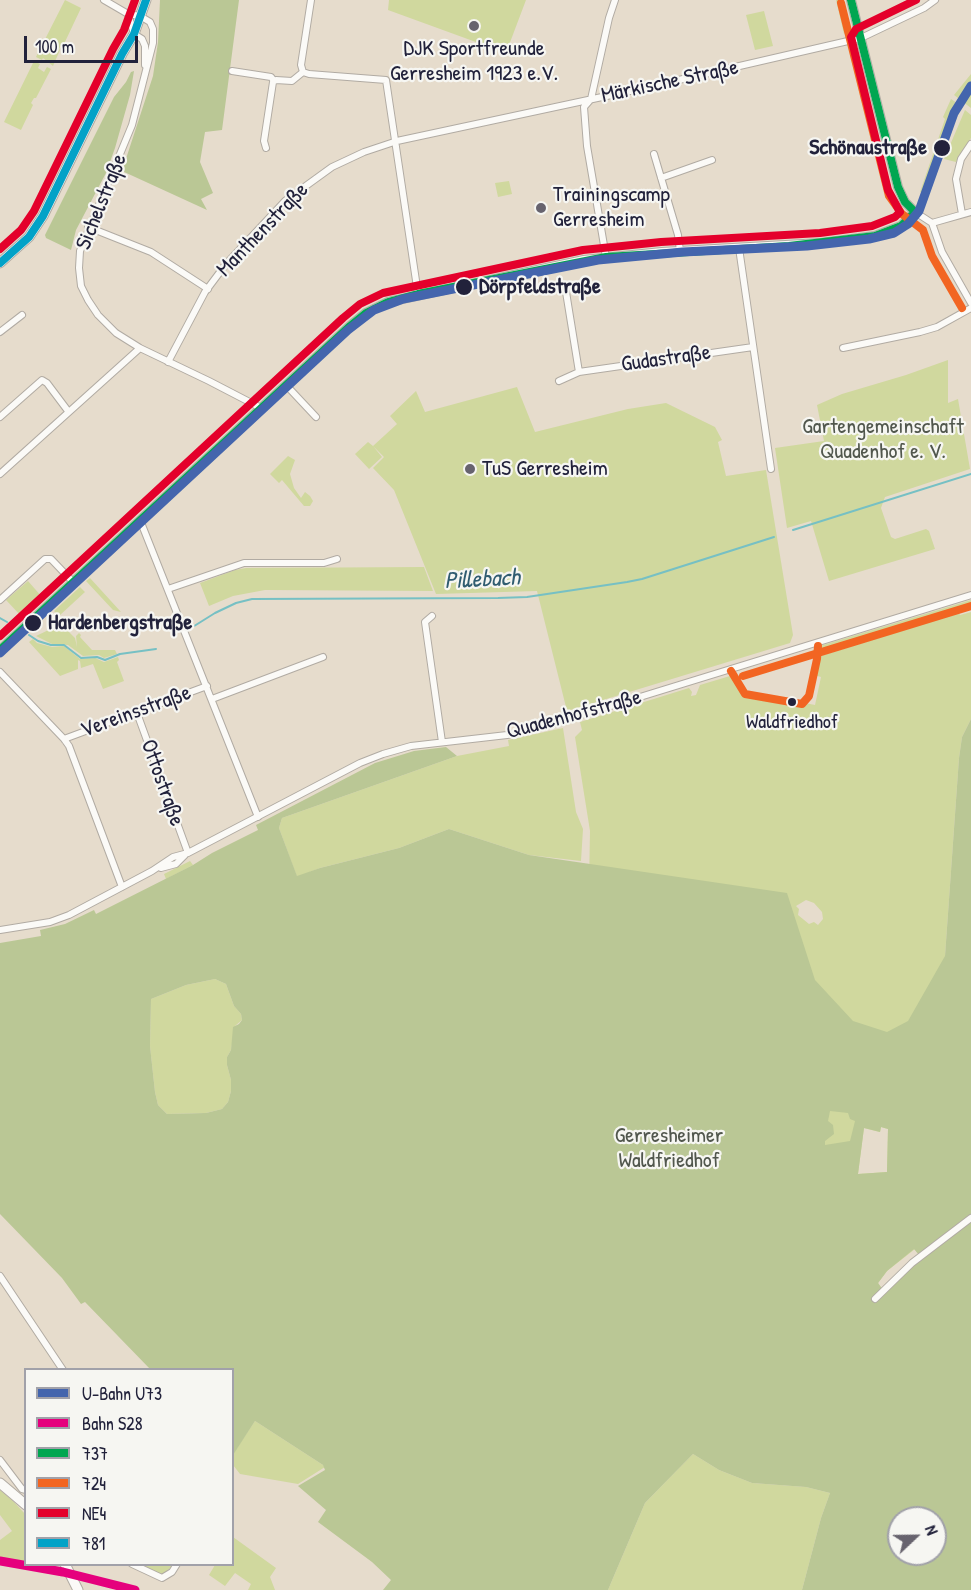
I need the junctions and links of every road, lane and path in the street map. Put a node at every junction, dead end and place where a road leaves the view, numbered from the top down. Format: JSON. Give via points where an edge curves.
{"nodes":[{"id":1,"x":104,"y":0,"type":"edge"},
{"id":2,"x":146,"y":0,"type":"edge"},
{"id":3,"x":311,"y":0,"type":"edge"},
{"id":4,"x":615,"y":0,"type":"edge"},
{"id":5,"x":851,"y":0,"type":"edge"},
{"id":6,"x":935,"y":0,"type":"edge"},
{"id":7,"x":128,"y":14,"type":"junction"},
{"id":8,"x":140,"y":16,"type":"junction"},
{"id":9,"x":134,"y":34,"type":"junction"},
{"id":10,"x":861,"y":38,"type":"junction"},
{"id":11,"x":232,"y":71,"type":"dead end"},
{"id":12,"x":303,"y":72,"type":"junction"},
{"id":13,"x":145,"y":78,"type":"junction"},
{"id":14,"x":274,"y":81,"type":"junction"},
{"id":15,"x":591,"y":99,"type":"junction"},
{"id":16,"x":397,"y":141,"type":"junction"},
{"id":17,"x":971,"y":144,"type":"edge"},
{"id":18,"x":266,"y":148,"type":"dead end"},
{"id":19,"x":654,"y":154,"type":"dead end"},
{"id":20,"x":712,"y":159,"type":"dead end"},
{"id":21,"x":660,"y":178,"type":"junction"},
{"id":22,"x":915,"y":212,"type":"junction"},
{"id":23,"x":971,"y":212,"type":"edge"},
{"id":24,"x":962,"y":214,"type":"junction"},
{"id":25,"x":932,"y":223,"type":"junction"},
{"id":26,"x":88,"y":227,"type":"junction"},
{"id":27,"x":740,"y":248,"type":"junction"},
{"id":28,"x":680,"y":251,"type":"junction"},
{"id":29,"x":606,"y":256,"type":"junction"},
{"id":30,"x":0,"y":263,"type":"edge"},
{"id":31,"x":208,"y":289,"type":"junction"},
{"id":32,"x":566,"y":292,"type":"dead end"},
{"id":33,"x":418,"y":294,"type":"junction"},
{"id":34,"x":971,"y":306,"type":"edge"},
{"id":35,"x":22,"y":315,"type":"dead end"},
{"id":36,"x":0,"y":332,"type":"edge"},
{"id":37,"x":753,"y":347,"type":"junction"},
{"id":38,"x":140,"y":348,"type":"junction"},
{"id":39,"x":843,"y":348,"type":"dead end"},
{"id":40,"x":168,"y":362,"type":"junction"},
{"id":41,"x":579,"y":372,"type":"junction"},
{"id":42,"x":559,"y":381,"type":"dead end"},
{"id":43,"x":286,"y":385,"type":"junction"},
{"id":44,"x":261,"y":408,"type":"junction"},
{"id":45,"x":68,"y":411,"type":"junction"},
{"id":46,"x":0,"y":417,"type":"edge"},
{"id":47,"x":316,"y":417,"type":"dead end"},
{"id":48,"x":771,"y":469,"type":"dead end"},
{"id":49,"x":0,"y":474,"type":"edge"},
{"id":50,"x":140,"y":520,"type":"junction"},
{"id":51,"x":337,"y":559,"type":"dead end"},
{"id":52,"x":73,"y":582,"type":"junction"},
{"id":53,"x":168,"y":590,"type":"junction"},
{"id":54,"x":971,"y":595,"type":"edge"},
{"id":55,"x":0,"y":600,"type":"edge"},
{"id":56,"x":432,"y":616,"type":"dead end"},
{"id":57,"x":0,"y":650,"type":"edge"},
{"id":58,"x":323,"y":657,"type":"dead end"},
{"id":59,"x":0,"y":672,"type":"edge"},
{"id":60,"x":207,"y":686,"type":"junction"},
{"id":61,"x":212,"y":699,"type":"junction"},
{"id":62,"x":137,"y":713,"type":"junction"},
{"id":63,"x":64,"y":739,"type":"junction"},
{"id":64,"x":442,"y":742,"type":"junction"},
{"id":65,"x":258,"y":817,"type":"junction"},
{"id":66,"x":188,"y":853,"type":"junction"},
{"id":67,"x":122,"y":887,"type":"junction"},
{"id":68,"x":0,"y":930,"type":"edge"},
{"id":69,"x":971,"y":1218,"type":"edge"},
{"id":70,"x":0,"y":1276,"type":"edge"},
{"id":71,"x":875,"y":1299,"type":"dead end"},
{"id":72,"x":62,"y":1368,"type":"edge"},
{"id":73,"x":0,"y":1460,"type":"edge"},
{"id":74,"x":0,"y":1482,"type":"edge"},
{"id":75,"x":24,"y":1489,"type":"edge"},
{"id":76,"x":24,"y":1503,"type":"edge"},
{"id":77,"x":67,"y":1566,"type":"edge"},
{"id":78,"x":136,"y":1566,"type":"edge"},
{"id":79,"x":176,"y":1566,"type":"edge"},
{"id":80,"x":78,"y":1590,"type":"edge"}],
"edges":[{"from":1,"to":7,"type":"street"},
{"from":2,"to":8,"type":"main road"},
{"from":3,"to":12,"type":"street"},
{"from":4,"to":15,"type":"street"},
{"from":5,"to":10,"type":"street"},
{"from":6,"to":10,"type":"street","name":"Märkische Straße"},
{"from":7,"to":8,"type":"street"},
{"from":7,"to":9,"type":"street","name":"Sichelstraße"},
{"from":8,"to":9,"type":"main road"},
{"from":8,"to":13,"type":"street","name":"Sichelstraße","via":[[150,22],[154,35]]},
{"from":9,"to":13,"type":"street","name":"Sichelstraße","via":[[145,46]]},
{"from":9,"to":30,"type":"main road","via":[[43,216],[29,237]]},
{"from":10,"to":15,"type":"street","name":"Märkische Straße"},
{"from":10,"to":22,"type":"street","via":[[898,187]]},
{"from":11,"to":14,"type":"street","via":[[271,77]]},
{"from":12,"to":14,"type":"street","via":[[292,81]]},
{"from":12,"to":16,"type":"street","via":[[386,80]]},
{"from":13,"to":26,"type":"street","name":"Sichelstraße","via":[[123,149]]},
{"from":14,"to":18,"type":"street"},
{"from":15,"to":16,"type":"street","name":"Märkische Straße"},
{"from":15,"to":29,"type":"street","via":[[584,107],[586,139]]},
{"from":16,"to":31,"type":"street","name":"Manthenstraße","via":[[332,167],[285,201],[239,249]]},
{"from":16,"to":33,"type":"street"},
{"from":17,"to":24,"type":"street","via":[[961,159],[956,180]]},
{"from":19,"to":21,"type":"street"},
{"from":20,"to":21,"type":"street"},
{"from":21,"to":28,"type":"street"},
{"from":22,"to":25,"type":"street"},
{"from":22,"to":27,"type":"street","via":[[901,226],[875,236]]},
{"from":23,"to":24,"type":"street"},
{"from":24,"to":25,"type":"street"},
{"from":25,"to":34,"type":"street","via":[[942,252]]},
{"from":26,"to":31,"type":"street","via":[[151,252]]},
{"from":26,"to":38,"type":"street","name":"Sichelstraße","via":[[79,268],[87,300],[106,325]]},
{"from":27,"to":28,"type":"street"},
{"from":27,"to":37,"type":"street"},
{"from":28,"to":29,"type":"street"},
{"from":29,"to":33,"type":"street"},
{"from":31,"to":40,"type":"street","name":"Manthenstraße"},
{"from":32,"to":41,"type":"street"},
{"from":33,"to":43,"type":"street","via":[[366,313]]},
{"from":34,"to":39,"type":"street","via":[[937,327]]},
{"from":35,"to":36,"type":"street"},
{"from":37,"to":41,"type":"street","name":"Gudastraße"},
{"from":37,"to":48,"type":"street"},
{"from":38,"to":40,"type":"street","name":"Sichelstraße"},
{"from":38,"to":45,"type":"street"},
{"from":40,"to":44,"type":"street","name":"Sichelstraße"},
{"from":41,"to":42,"type":"street","name":"Gudastraße"},
{"from":43,"to":44,"type":"street"},
{"from":43,"to":47,"type":"street"},
{"from":44,"to":50,"type":"street"},
{"from":45,"to":46,"type":"street","via":[[42,380]]},
{"from":45,"to":49,"type":"street"},
{"from":50,"to":52,"type":"street"},
{"from":50,"to":53,"type":"street"},
{"from":51,"to":53,"type":"street","via":[[324,563],[244,563]]},
{"from":52,"to":55,"type":"street","via":[[51,559],[45,559]]},
{"from":52,"to":57,"type":"street"},
{"from":53,"to":60,"type":"street"},
{"from":54,"to":64,"type":"street","name":"Quadenhofstraße","via":[[549,725],[507,735]]},
{"from":56,"to":64,"type":"street","via":[[425,622]]},
{"from":58,"to":61,"type":"street"},
{"from":59,"to":63,"type":"street"},
{"from":60,"to":61,"type":"street"},
{"from":60,"to":62,"type":"street","name":"Vereinsstraße"},
{"from":61,"to":65,"type":"street"},
{"from":62,"to":63,"type":"street","name":"Vereinsstraße"},
{"from":62,"to":66,"type":"street","name":"Ottostraße"},
{"from":63,"to":67,"type":"street"},
{"from":64,"to":65,"type":"street","name":"Quadenhofstraße","via":[[376,756]]},
{"from":65,"to":66,"type":"street","name":"Quadenhofstraße"},
{"from":66,"to":67,"type":"street","name":"Quadenhofstraße","via":[[173,857]]},
{"from":67,"to":68,"type":"street","name":"Quadenhofstraße","via":[[61,919]]},
{"from":69,"to":71,"type":"street","via":[[912,1263]]},
{"from":70,"to":72,"type":"street"},
{"from":73,"to":75,"type":"street"},
{"from":74,"to":76,"type":"main road"},
{"from":77,"to":80,"type":"main road"},
{"from":78,"to":79,"type":"street","via":[[162,1578]]}]}
